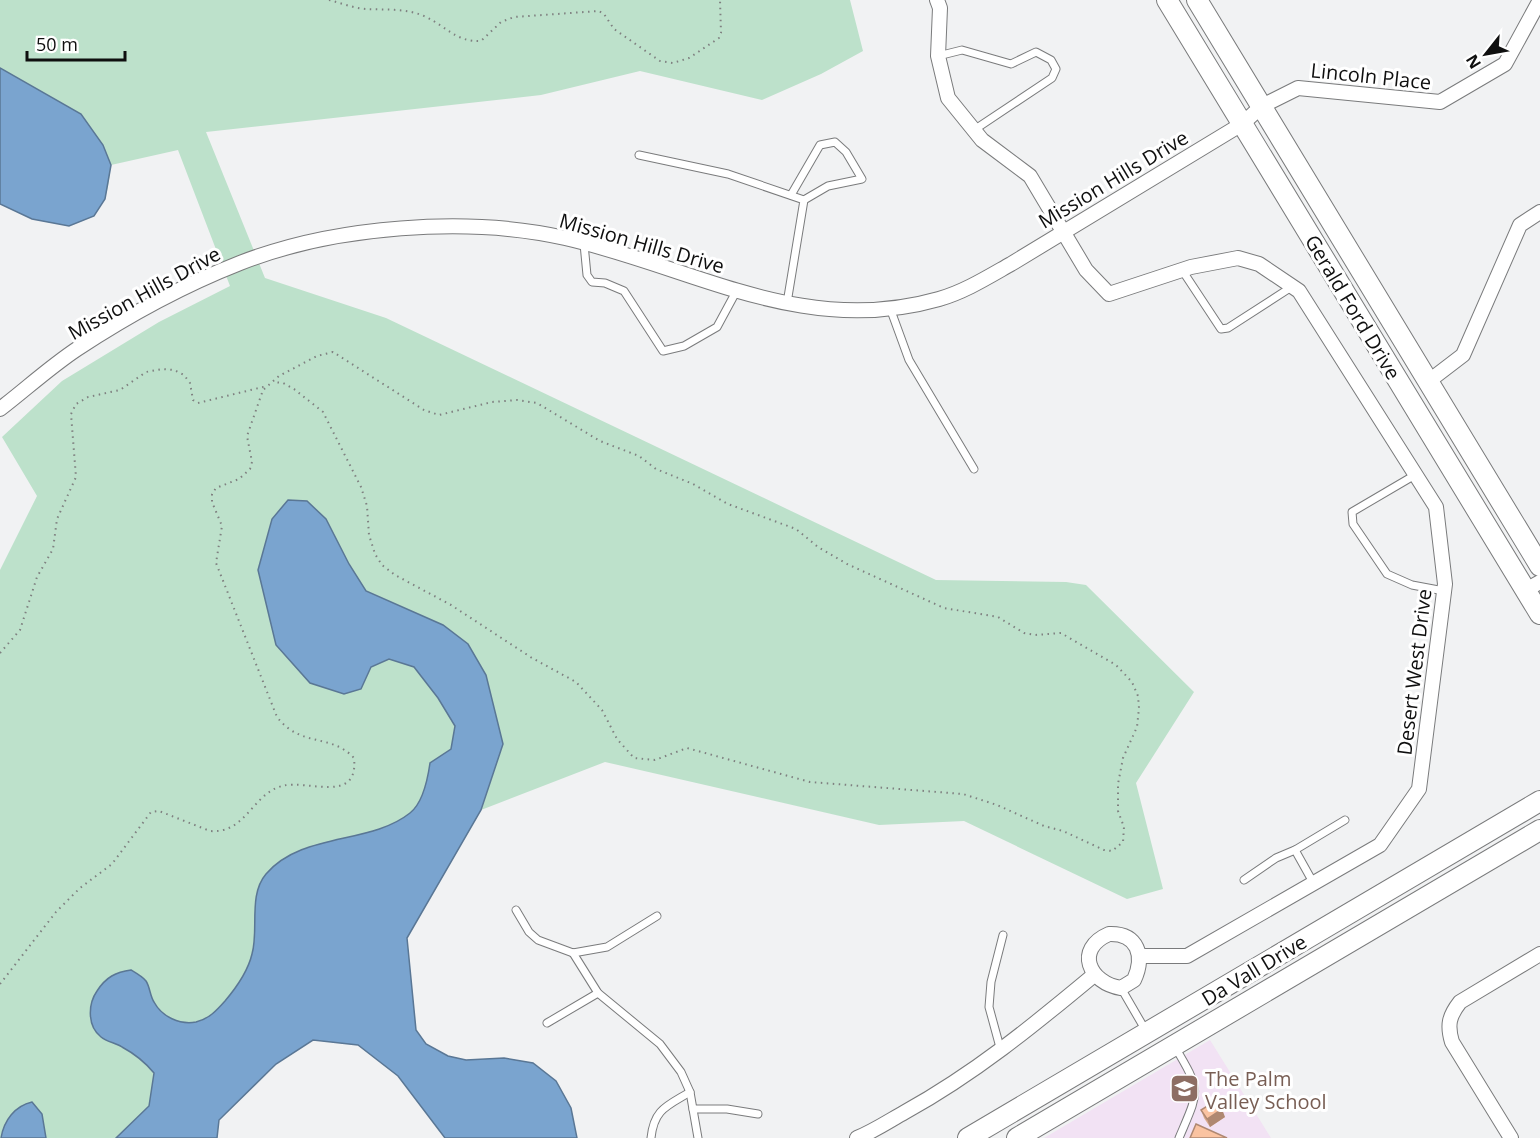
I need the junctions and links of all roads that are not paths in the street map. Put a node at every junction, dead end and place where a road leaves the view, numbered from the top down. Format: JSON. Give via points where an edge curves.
{"nodes":[{"id":1,"x":937,"y":0,"type":"edge"},
{"id":2,"x":1167,"y":0,"type":"edge"},
{"id":3,"x":1197,"y":0,"type":"edge"},
{"id":4,"x":1539,"y":0,"type":"edge"},
{"id":5,"x":938,"y":56,"type":"junction"},
{"id":6,"x":1262,"y":106,"type":"junction"},
{"id":7,"x":1242,"y":123,"type":"junction"},
{"id":8,"x":974,"y":130,"type":"junction"},
{"id":9,"x":639,"y":155,"type":"dead end"},
{"id":10,"x":791,"y":195,"type":"junction"},
{"id":11,"x":804,"y":200,"type":"junction"},
{"id":12,"x":1540,"y":212,"type":"edge"},
{"id":13,"x":1064,"y":232,"type":"junction"},
{"id":14,"x":584,"y":244,"type":"junction"},
{"id":15,"x":1182,"y":270,"type":"junction"},
{"id":16,"x":1293,"y":286,"type":"junction"},
{"id":17,"x":737,"y":290,"type":"junction"},
{"id":18,"x":787,"y":306,"type":"junction"},
{"id":19,"x":890,"y":308,"type":"junction"},
{"id":20,"x":1429,"y":381,"type":"junction"},
{"id":21,"x":0,"y":409,"type":"edge"},
{"id":22,"x":974,"y":469,"type":"dead end"},
{"id":23,"x":1415,"y":476,"type":"junction"},
{"id":24,"x":1538,"y":558,"type":"edge"},
{"id":25,"x":1513,"y":569,"type":"junction"},
{"id":26,"x":1533,"y":586,"type":"edge"},
{"id":27,"x":1444,"y":591,"type":"junction"},
{"id":28,"x":1540,"y":614,"type":"edge"},
{"id":29,"x":1540,"y":801,"type":"edge"},
{"id":30,"x":1344,"y":819,"type":"dead end"},
{"id":31,"x":1540,"y":830,"type":"edge"},
{"id":32,"x":1295,"y":850,"type":"junction"},
{"id":33,"x":1244,"y":880,"type":"dead end"},
{"id":34,"x":1314,"y":884,"type":"junction"},
{"id":35,"x":516,"y":910,"type":"dead end"},
{"id":36,"x":657,"y":916,"type":"dead end"},
{"id":37,"x":1003,"y":935,"type":"dead end"},
{"id":38,"x":573,"y":953,"type":"junction"},
{"id":39,"x":1540,"y":954,"type":"edge"},
{"id":40,"x":1141,"y":956,"type":"junction"},
{"id":41,"x":1094,"y":975,"type":"junction"},
{"id":42,"x":1121,"y":988,"type":"junction"},
{"id":43,"x":598,"y":993,"type":"junction"},
{"id":44,"x":547,"y":1023,"type":"dead end"},
{"id":45,"x":1148,"y":1033,"type":"junction"},
{"id":46,"x":1174,"y":1046,"type":"junction"},
{"id":47,"x":1001,"y":1051,"type":"junction"},
{"id":48,"x":690,"y":1092,"type":"junction"},
{"id":49,"x":693,"y":1109,"type":"junction"},
{"id":50,"x":758,"y":1114,"type":"dead end"},
{"id":51,"x":651,"y":1138,"type":"edge"},
{"id":52,"x":698,"y":1138,"type":"edge"},
{"id":53,"x":856,"y":1138,"type":"edge"},
{"id":54,"x":968,"y":1138,"type":"edge"},
{"id":55,"x":1017,"y":1138,"type":"edge"},
{"id":56,"x":1179,"y":1138,"type":"edge"},
{"id":57,"x":1511,"y":1138,"type":"edge"}],
"edges":[{"from":1,"to":5,"type":"street"},
{"from":2,"to":7,"type":"main road","name":"Gerald Ford Drive"},
{"from":3,"to":6,"type":"main road","name":"Gerald Ford Drive"},
{"from":4,"to":6,"type":"street","name":"Lincoln Place","via":[[1505,64],[1440,102],[1298,88]]},
{"from":5,"to":8,"type":"street","via":[[948,98]]},
{"from":5,"to":8,"type":"lane","via":[[962,50],[1011,64],[1036,52],[1051,60],[1056,69],[1052,78]]},
{"from":6,"to":7,"type":"street","name":"Mission Hills Drive"},
{"from":6,"to":20,"type":"main road","name":"Gerald Ford Drive"},
{"from":7,"to":13,"type":"street","name":"Mission Hills Drive"},
{"from":7,"to":25,"type":"main road","name":"Gerald Ford Drive"},
{"from":8,"to":13,"type":"street","via":[[1030,176]]},
{"from":9,"to":10,"type":"lane","via":[[728,174]]},
{"from":10,"to":11,"type":"lane"},
{"from":10,"to":11,"type":"lane","via":[[820,145],[835,142],[862,179],[828,186]]},
{"from":11,"to":18,"type":"lane"},
{"from":12,"to":20,"type":"street","via":[[1520,225],[1463,355]]},
{"from":13,"to":15,"type":"street","name":"Desert West Drive","via":[[1086,270],[1109,294]]},
{"from":13,"to":19,"type":"street","name":"Mission Hills Drive","via":[[977,284],[939,299]]},
{"from":14,"to":17,"type":"street","name":"Mission Hills Drive"},
{"from":14,"to":17,"type":"lane","via":[[587,275],[592,282],[624,291],[663,351],[684,346],[717,327]]},
{"from":14,"to":21,"type":"street","name":"Mission Hills Drive","via":[[478,226],[391,229],[241,262],[172,294],[77,350]]},
{"from":15,"to":16,"type":"street","name":"Desert West Drive","via":[[1238,258],[1259,264]]},
{"from":15,"to":16,"type":"lane","via":[[1221,329]]},
{"from":16,"to":23,"type":"street","name":"Desert West Drive"},
{"from":17,"to":18,"type":"street","name":"Mission Hills Drive"},
{"from":18,"to":19,"type":"street","name":"Mission Hills Drive","via":[[850,312]]},
{"from":19,"to":22,"type":"lane","via":[[909,360]]},
{"from":20,"to":24,"type":"main road","name":"Gerald Ford Drive"},
{"from":23,"to":27,"type":"street","name":"Desert West Drive","via":[[1436,507]]},
{"from":23,"to":27,"type":"lane","via":[[1352,512],[1353,524],[1387,574],[1412,585]]},
{"from":24,"to":25,"type":"street"},
{"from":25,"to":26,"type":"main road","name":"Gerald Ford Drive"},
{"from":26,"to":28,"type":"main road","name":"Gerald Ford Drive"},
{"from":27,"to":34,"type":"street","name":"Desert West Drive","via":[[1419,789],[1380,845]]},
{"from":29,"to":45,"type":"main road","name":"Da Vall Drive"},
{"from":30,"to":32,"type":"lane"},
{"from":31,"to":46,"type":"main road","name":"Da Vall Drive"},
{"from":32,"to":33,"type":"lane"},
{"from":32,"to":34,"type":"lane"},
{"from":34,"to":40,"type":"street","name":"Desert West Drive","via":[[1187,956]]},
{"from":35,"to":38,"type":"lane","via":[[538,940]]},
{"from":36,"to":38,"type":"lane","via":[[607,947]]},
{"from":37,"to":47,"type":"lane","via":[[989,1007]]},
{"from":38,"to":43,"type":"lane"},
{"from":39,"to":57,"type":"street","via":[[1460,1002],[1450,1014],[1448,1029],[1452,1042]]},
{"from":40,"to":41,"type":"street","via":[[1126,936],[1109,934],[1090,950]]},
{"from":40,"to":42,"type":"street","via":[[1134,980]]},
{"from":41,"to":42,"type":"street"},
{"from":41,"to":47,"type":"street"},
{"from":42,"to":45,"type":"lane"},
{"from":43,"to":44,"type":"lane"},
{"from":43,"to":48,"type":"lane","via":[[660,1044]]},
{"from":45,"to":54,"type":"main road","name":"Da Vall Drive"},
{"from":46,"to":55,"type":"main road","name":"Da Vall Drive"},
{"from":46,"to":56,"type":"lane","via":[[1192,1076],[1196,1099]]},
{"from":47,"to":53,"type":"street","via":[[946,1090]]},
{"from":48,"to":49,"type":"lane"},
{"from":48,"to":51,"type":"lane","via":[[656,1116]]},
{"from":49,"to":50,"type":"lane"},
{"from":49,"to":52,"type":"lane"}]}
